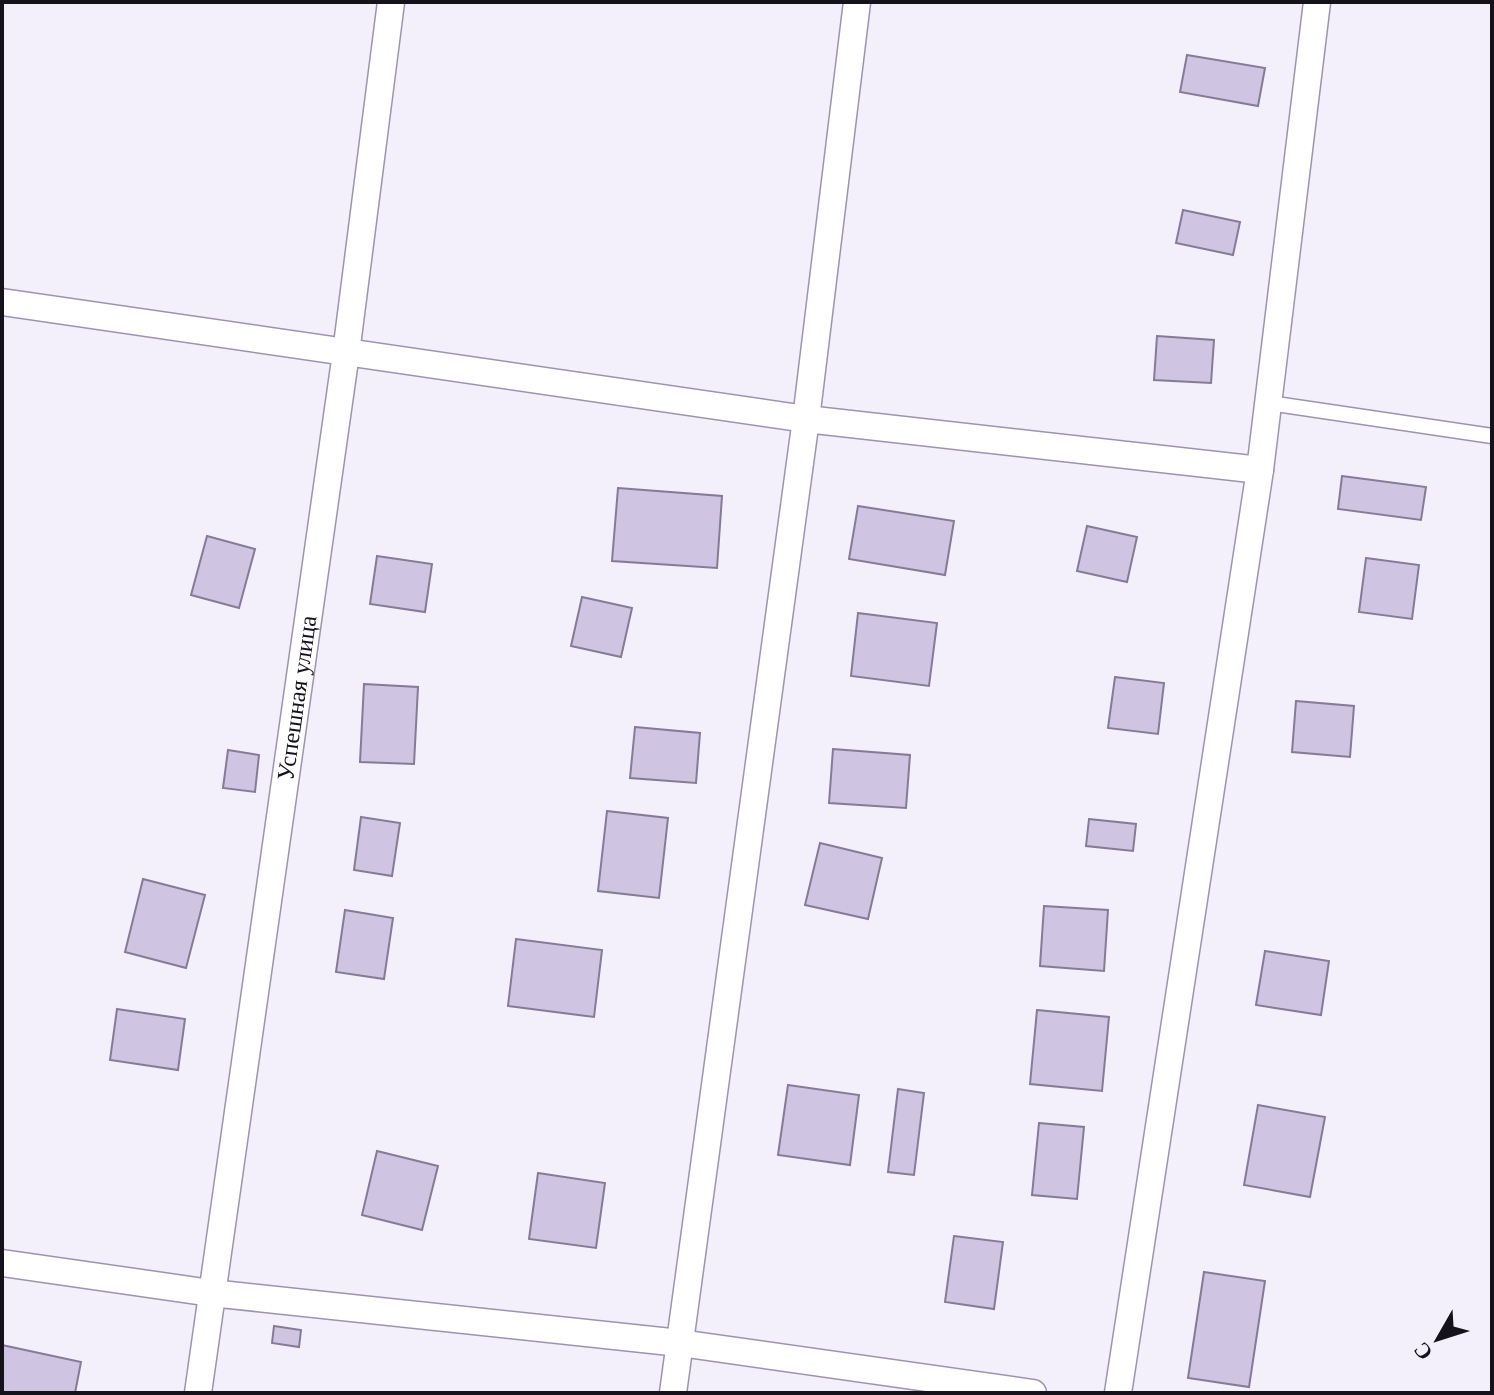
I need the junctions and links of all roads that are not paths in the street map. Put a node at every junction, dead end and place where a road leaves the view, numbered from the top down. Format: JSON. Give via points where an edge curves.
{"nodes":[{"id":1,"x":391,"y":2,"type":"edge"},
{"id":2,"x":857,"y":2,"type":"edge"},
{"id":3,"x":1317,"y":2,"type":"edge"},
{"id":4,"x":2,"y":302,"type":"edge"},
{"id":5,"x":346,"y":353,"type":"junction"},
{"id":6,"x":1269,"y":403,"type":"junction"},
{"id":7,"x":806,"y":419,"type":"junction"},
{"id":8,"x":1492,"y":436,"type":"edge"},
{"id":9,"x":1260,"y":470,"type":"junction"},
{"id":10,"x":2,"y":1263,"type":"edge"},
{"id":11,"x":211,"y":1293,"type":"junction"},
{"id":12,"x":680,"y":1343,"type":"junction"},
{"id":13,"x":198,"y":1393,"type":"edge"},
{"id":14,"x":673,"y":1393,"type":"edge"},
{"id":15,"x":1033,"y":1393,"type":"edge"},
{"id":16,"x":1118,"y":1393,"type":"edge"}],
"edges":[{"from":1,"to":5,"type":"street","name":"Успешная улица"},
{"from":2,"to":7,"type":"street"},
{"from":3,"to":6,"type":"street"},
{"from":4,"to":5,"type":"street"},
{"from":5,"to":7,"type":"street"},
{"from":5,"to":11,"type":"street","name":"Успешная улица"},
{"from":6,"to":8,"type":"lane"},
{"from":6,"to":9,"type":"street"},
{"from":7,"to":9,"type":"street"},
{"from":7,"to":12,"type":"street"},
{"from":9,"to":16,"type":"street"},
{"from":10,"to":11,"type":"street"},
{"from":11,"to":12,"type":"street"},
{"from":11,"to":13,"type":"street","name":"Успешная улица"},
{"from":12,"to":14,"type":"street"},
{"from":12,"to":15,"type":"street"}]}
